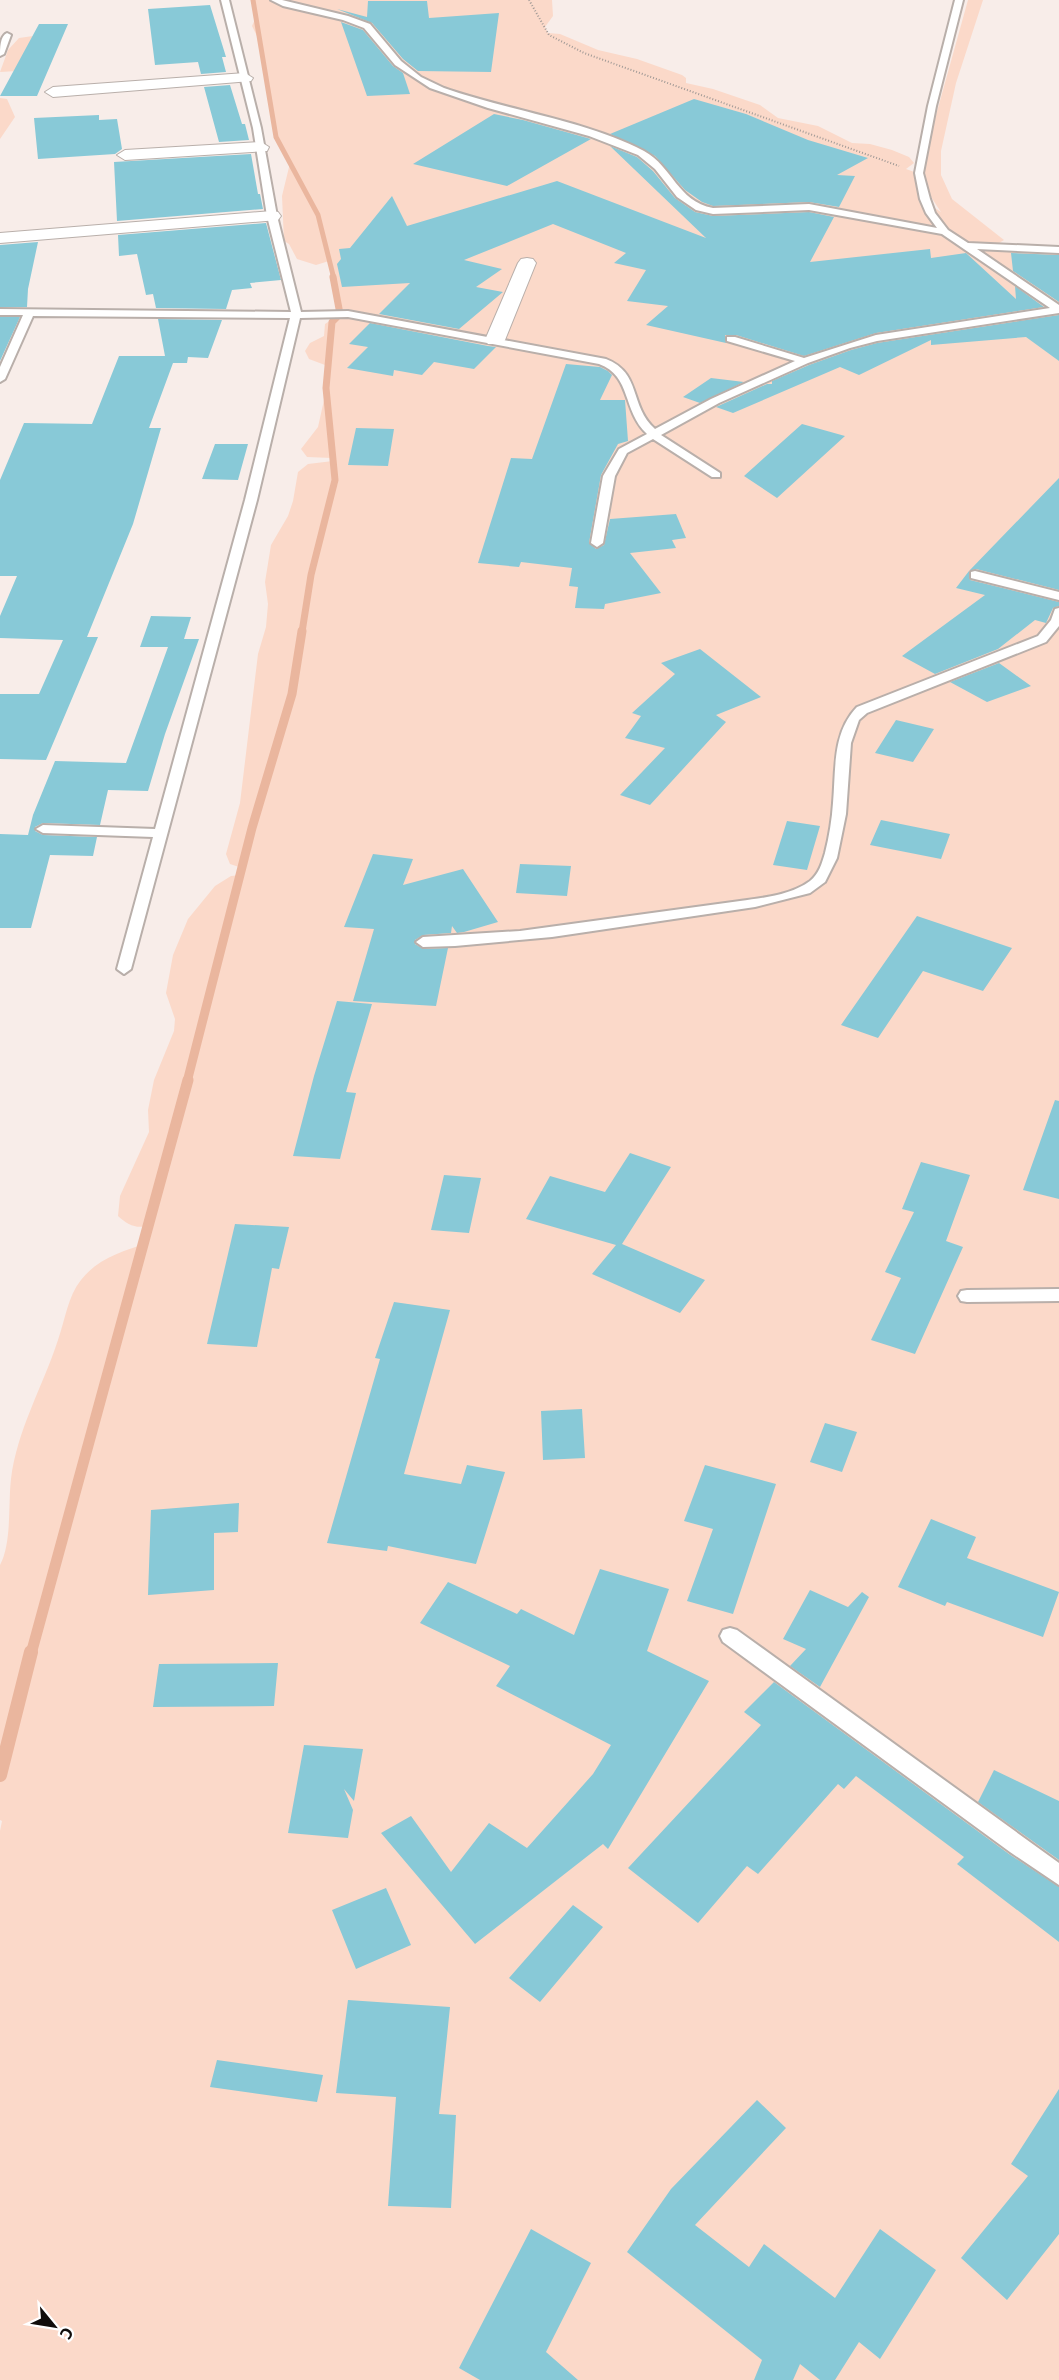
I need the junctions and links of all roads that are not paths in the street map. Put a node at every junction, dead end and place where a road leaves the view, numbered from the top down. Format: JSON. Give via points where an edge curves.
{"nodes":[{"id":1,"x":225,"y":0,"type":"edge"},
{"id":2,"x":275,"y":0,"type":"edge"},
{"id":3,"x":959,"y":0,"type":"edge"},
{"id":4,"x":7,"y":36,"type":"dead end"},
{"id":5,"x":0,"y":54,"type":"edge"},
{"id":6,"x":245,"y":78,"type":"junction"},
{"id":7,"x":53,"y":92,"type":"dead end"},
{"id":8,"x":261,"y":147,"type":"junction"},
{"id":9,"x":125,"y":155,"type":"dead end"},
{"id":10,"x":272,"y":216,"type":"junction"},
{"id":11,"x":945,"y":232,"type":"junction"},
{"id":12,"x":0,"y":238,"type":"edge"},
{"id":13,"x":963,"y":245,"type":"junction"},
{"id":14,"x":1059,"y":250,"type":"edge"},
{"id":15,"x":527,"y":263,"type":"dead end"},
{"id":16,"x":1059,"y":310,"type":"edge"},
{"id":17,"x":0,"y":312,"type":"edge"},
{"id":18,"x":30,"y":312,"type":"junction"},
{"id":19,"x":296,"y":313,"type":"junction"},
{"id":20,"x":731,"y":339,"type":"dead end"},
{"id":21,"x":495,"y":340,"type":"junction"},
{"id":22,"x":804,"y":361,"type":"junction"},
{"id":23,"x":0,"y":379,"type":"edge"},
{"id":24,"x":655,"y":435,"type":"junction"},
{"id":25,"x":716,"y":475,"type":"dead end"},
{"id":26,"x":597,"y":543,"type":"dead end"},
{"id":27,"x":975,"y":575,"type":"dead end"},
{"id":28,"x":1059,"y":596,"type":"edge"},
{"id":29,"x":1059,"y":612,"type":"edge"},
{"id":30,"x":43,"y":829,"type":"dead end"},
{"id":31,"x":160,"y":833,"type":"junction"},
{"id":32,"x":423,"y":942,"type":"dead end"},
{"id":33,"x":124,"y":969,"type":"dead end"},
{"id":34,"x":1059,"y":1294,"type":"edge"},
{"id":35,"x":967,"y":1296,"type":"dead end"},
{"id":36,"x":730,"y":1636,"type":"dead end"},
{"id":37,"x":1059,"y":1875,"type":"edge"}],
"edges":[{"from":1,"to":6,"type":"lane"},
{"from":2,"to":11,"type":"lane","via":[[367,26],[384,50],[405,69],[440,90],[586,132],[650,157],[698,209],[809,207]]},
{"from":3,"to":11,"type":"lane","via":[[919,173],[931,213]]},
{"from":4,"to":5,"type":"lane"},
{"from":6,"to":7,"type":"street"},
{"from":6,"to":8,"type":"lane"},
{"from":8,"to":9,"type":"street"},
{"from":8,"to":10,"type":"lane"},
{"from":10,"to":12,"type":"street"},
{"from":10,"to":19,"type":"lane"},
{"from":11,"to":13,"type":"lane"},
{"from":13,"to":14,"type":"lane"},
{"from":13,"to":16,"type":"lane"},
{"from":15,"to":21,"type":"street"},
{"from":16,"to":22,"type":"lane","via":[[876,338]]},
{"from":17,"to":18,"type":"lane"},
{"from":18,"to":19,"type":"lane","via":[[225,316]]},
{"from":18,"to":23,"type":"lane"},
{"from":19,"to":21,"type":"lane","via":[[348,314]]},
{"from":19,"to":31,"type":"lane","via":[[251,500]]},
{"from":20,"to":22,"type":"lane"},
{"from":21,"to":24,"type":"lane","via":[[614,364],[629,386],[640,419]]},
{"from":22,"to":24,"type":"lane","via":[[740,388]]},
{"from":24,"to":25,"type":"lane"},
{"from":24,"to":26,"type":"lane","via":[[619,456],[609,476]]},
{"from":27,"to":28,"type":"lane"},
{"from":29,"to":32,"type":"lane","via":[[1057,621],[1042,639],[854,716],[842,763],[839,814],[828,863],[815,885],[770,899],[616,922],[474,941]]},
{"from":30,"to":31,"type":"lane"},
{"from":31,"to":33,"type":"lane"},
{"from":34,"to":35,"type":"lane"},
{"from":36,"to":37,"type":"lane"}]}
